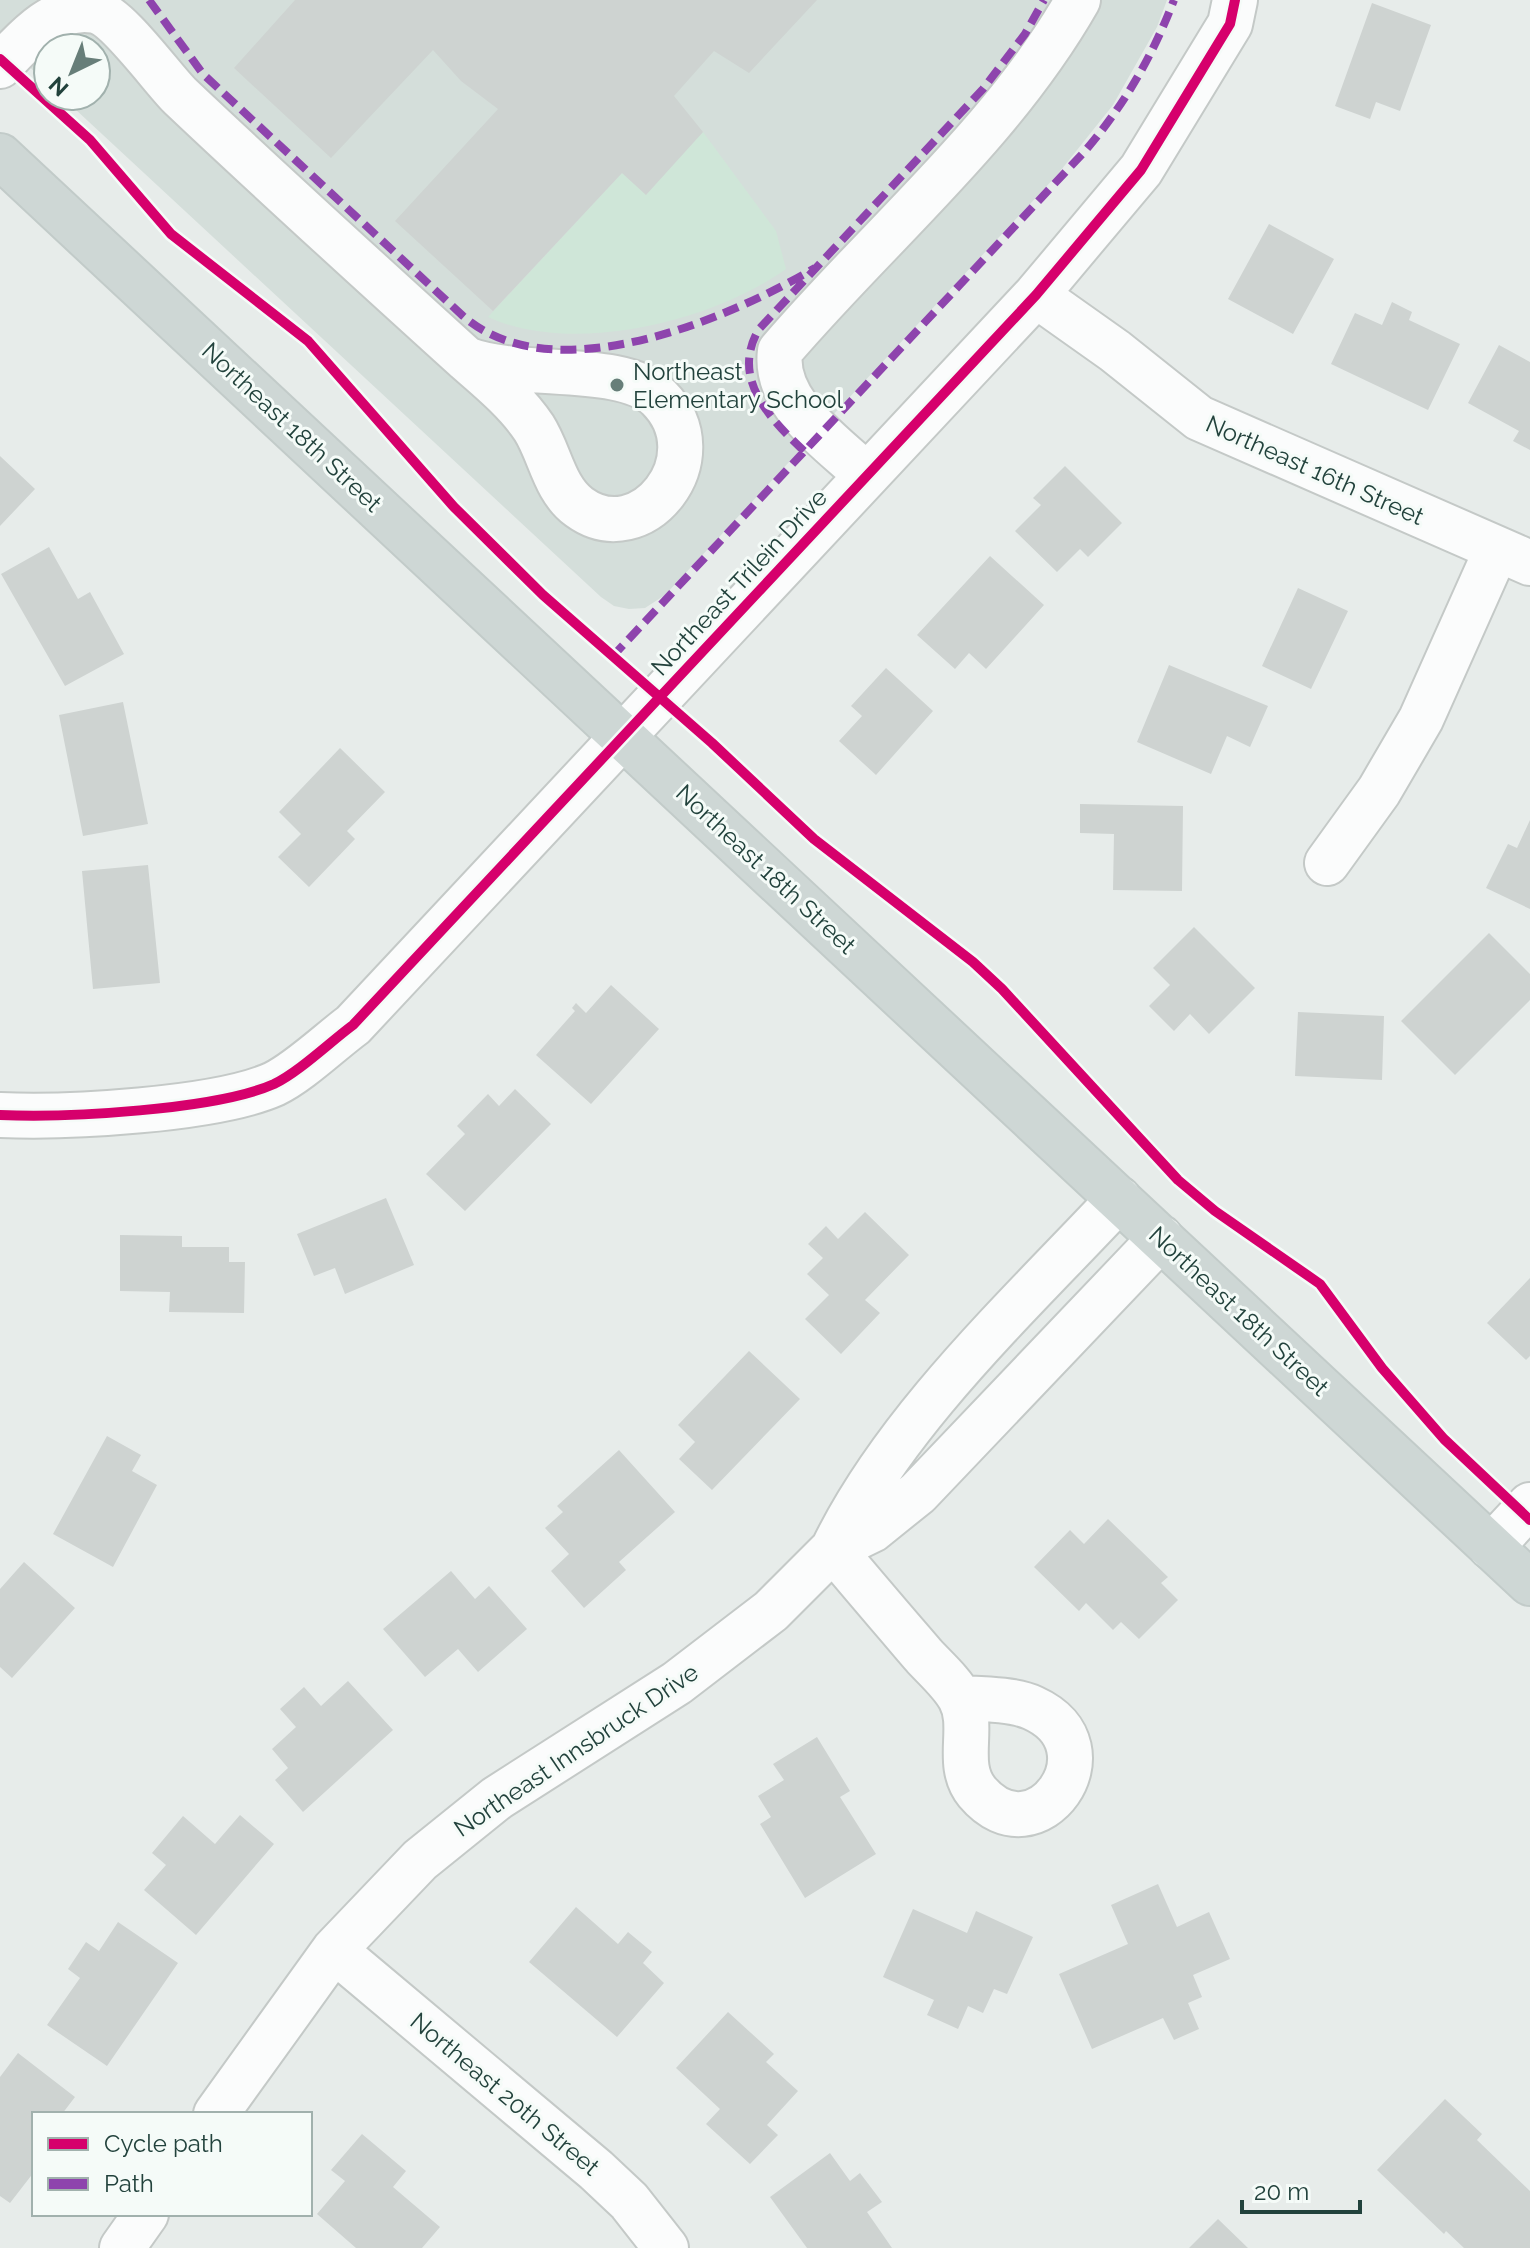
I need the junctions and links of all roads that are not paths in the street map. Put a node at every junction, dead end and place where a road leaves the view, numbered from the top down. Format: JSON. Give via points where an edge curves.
{"nodes":[{"id":1,"x":1078,"y":0,"type":"edge"},
{"id":2,"x":1235,"y":0,"type":"edge"},
{"id":3,"x":0,"y":66,"type":"edge"},
{"id":4,"x":0,"y":156,"type":"edge"},
{"id":5,"x":1036,"y":295,"type":"junction"},
{"id":6,"x":466,"y":359,"type":"junction"},
{"id":7,"x":866,"y":475,"type":"junction"},
{"id":8,"x":1513,"y":557,"type":"edge"},
{"id":9,"x":622,"y":735,"type":"junction"},
{"id":10,"x":1327,"y":863,"type":"dead end"},
{"id":11,"x":0,"y":1115,"type":"edge"},
{"id":12,"x":1119,"y":1199,"type":"junction"},
{"id":13,"x":1161,"y":1238,"type":"junction"},
{"id":14,"x":916,"y":1422,"type":"junction"},
{"id":15,"x":954,"y":1459,"type":"junction"},
{"id":16,"x":1530,"y":1505,"type":"edge"},
{"id":17,"x":1491,"y":1547,"type":"junction"},
{"id":18,"x":833,"y":1549,"type":"junction"},
{"id":19,"x":1530,"y":1583,"type":"edge"},
{"id":20,"x":961,"y":1698,"type":"dead end"},
{"id":21,"x":334,"y":1950,"type":"junction"},
{"id":22,"x":217,"y":2112,"type":"edge"},
{"id":23,"x":145,"y":2216,"type":"edge"},
{"id":24,"x":122,"y":2248,"type":"edge"},
{"id":25,"x":666,"y":2248,"type":"edge"}],
"edges":[{"from":1,"to":7,"type":"street","via":[[1015,93],[971,145],[780,351],[784,389]]},
{"from":2,"to":5,"type":"street","name":"Northeast Trilein Drive","via":[[1230,24],[1141,170]]},
{"from":3,"to":6,"type":"street","via":[[54,18],[78,9],[100,12],[181,96]]},
{"from":4,"to":9,"type":"main road","name":"Northeast 18th Street"},
{"from":5,"to":7,"type":"street","name":"Northeast Trilein Drive"},
{"from":5,"to":8,"type":"street","name":"Northeast 16th Street","via":[[1199,418]]},
{"from":6,"to":6,"type":"street","via":[[534,428],[564,491],[599,518],[618,519],[644,510],[680,469],[683,443],[674,419],[643,385],[610,376],[530,373]]},
{"from":7,"to":9,"type":"street","name":"Northeast Trilein Drive"},
{"from":8,"to":10,"type":"street","via":[[1379,791]]},
{"from":9,"to":11,"type":"street","name":"Northeast Trilein Drive","via":[[353,1025],[275,1084],[207,1101],[44,1117]]},
{"from":9,"to":12,"type":"main road","name":"Northeast 18th Street"},
{"from":12,"to":13,"type":"main road","name":"Northeast 18th Street"},
{"from":12,"to":14,"type":"street","name":"Northeast Innsbruck Drive"},
{"from":13,"to":15,"type":"street","name":"Northeast Innsbruck Drive"},
{"from":13,"to":17,"type":"main road","name":"Northeast 18th Street"},
{"from":14,"to":15,"type":"street"},
{"from":14,"to":18,"type":"street","name":"Northeast Innsbruck Drive","via":[[870,1481]]},
{"from":15,"to":18,"type":"street","name":"Northeast Innsbruck Drive","via":[[872,1530]]},
{"from":16,"to":17,"type":"street"},
{"from":17,"to":19,"type":"main road","name":"Northeast 18th Street"},
{"from":18,"to":20,"type":"street"},
{"from":18,"to":21,"type":"street","name":"Northeast Innsbruck Drive","via":[[771,1611],[677,1683],[486,1807],[420,1860]]},
{"from":21,"to":22,"type":"street","name":"Northeast Innsbruck Drive"},
{"from":21,"to":25,"type":"street","name":"Northeast 20th Street","via":[[596,2170]]},
{"from":23,"to":24,"type":"street"}]}
